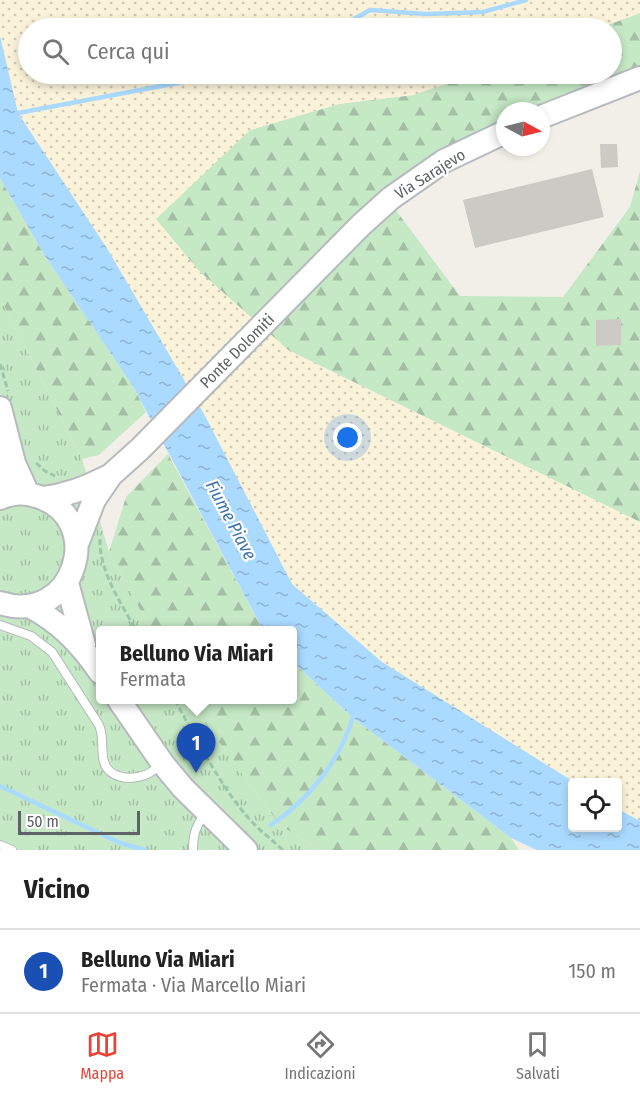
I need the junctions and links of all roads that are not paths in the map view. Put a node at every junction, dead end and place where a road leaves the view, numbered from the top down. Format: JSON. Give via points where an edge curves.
{"nodes":[{"id":1,"x":640,"y":78,"type":"edge"},
{"id":2,"x":550,"y":113,"type":"edge"},
{"id":3,"x":496,"y":136,"type":"edge"},
{"id":4,"x":361,"y":225,"type":"joint"},
{"id":5,"x":4,"y":410,"type":"edge"},
{"id":6,"x":111,"y":476,"type":"junction"},
{"id":7,"x":0,"y":480,"type":"edge"},
{"id":8,"x":36,"y":496,"type":"junction"},
{"id":9,"x":0,"y":498,"type":"edge"},
{"id":10,"x":77,"y":544,"type":"junction"},
{"id":11,"x":67,"y":583,"type":"junction"},
{"id":12,"x":0,"y":603,"type":"edge"},
{"id":13,"x":29,"y":606,"type":"junction"},
{"id":14,"x":0,"y":625,"type":"edge"},
{"id":15,"x":86,"y":652,"type":"junction"},
{"id":16,"x":96,"y":666,"type":"edge"},
{"id":17,"x":122,"y":704,"type":"edge"},
{"id":18,"x":163,"y":764,"type":"junction"},
{"id":19,"x":207,"y":812,"type":"junction"},
{"id":20,"x":0,"y":845,"type":"edge"},
{"id":21,"x":12,"y":850,"type":"edge"},
{"id":22,"x":193,"y":850,"type":"edge"},
{"id":23,"x":246,"y":850,"type":"edge"}],
"edges":[{"from":1,"to":2,"type":"main road"},
{"from":3,"to":4,"type":"main road","name":"Via Sarajevo","via":[[444,161],[391,198]]},
{"from":4,"to":6,"type":"main road","name":"Ponte Dolomiti"},
{"from":5,"to":7,"type":"main road"},
{"from":5,"to":8,"type":"main road","via":[[14,463]]},
{"from":6,"to":8,"type":"main road","name":"Ponte Dolomiti","via":[[64,496]]},
{"from":6,"to":10,"type":"main road","name":"Ponte Dolomiti","via":[[94,500]]},
{"from":8,"to":9,"type":"main road","name":"Ponte Dolomiti","via":[[17,493]]},
{"from":8,"to":10,"type":"main road","via":[[60,509],[72,525]]},
{"from":10,"to":11,"type":"main road","name":"Ponte Dolomiti","via":[[75,564]]},
{"from":11,"to":13,"type":"main road","via":[[50,599]]},
{"from":11,"to":15,"type":"main road"},
{"from":12,"to":13,"type":"main road"},
{"from":13,"to":15,"type":"main road","via":[[66,630]]},
{"from":14,"to":18,"type":"lane","via":[[31,636],[52,652],[99,725],[103,734],[102,757],[113,774],[136,777]]},
{"from":15,"to":16,"type":"main road"},
{"from":17,"to":18,"type":"main road"},
{"from":18,"to":19,"type":"main road"},
{"from":19,"to":22,"type":"lane","via":[[196,825]]},
{"from":19,"to":23,"type":"main road"},
{"from":20,"to":21,"type":"lane"}]}
